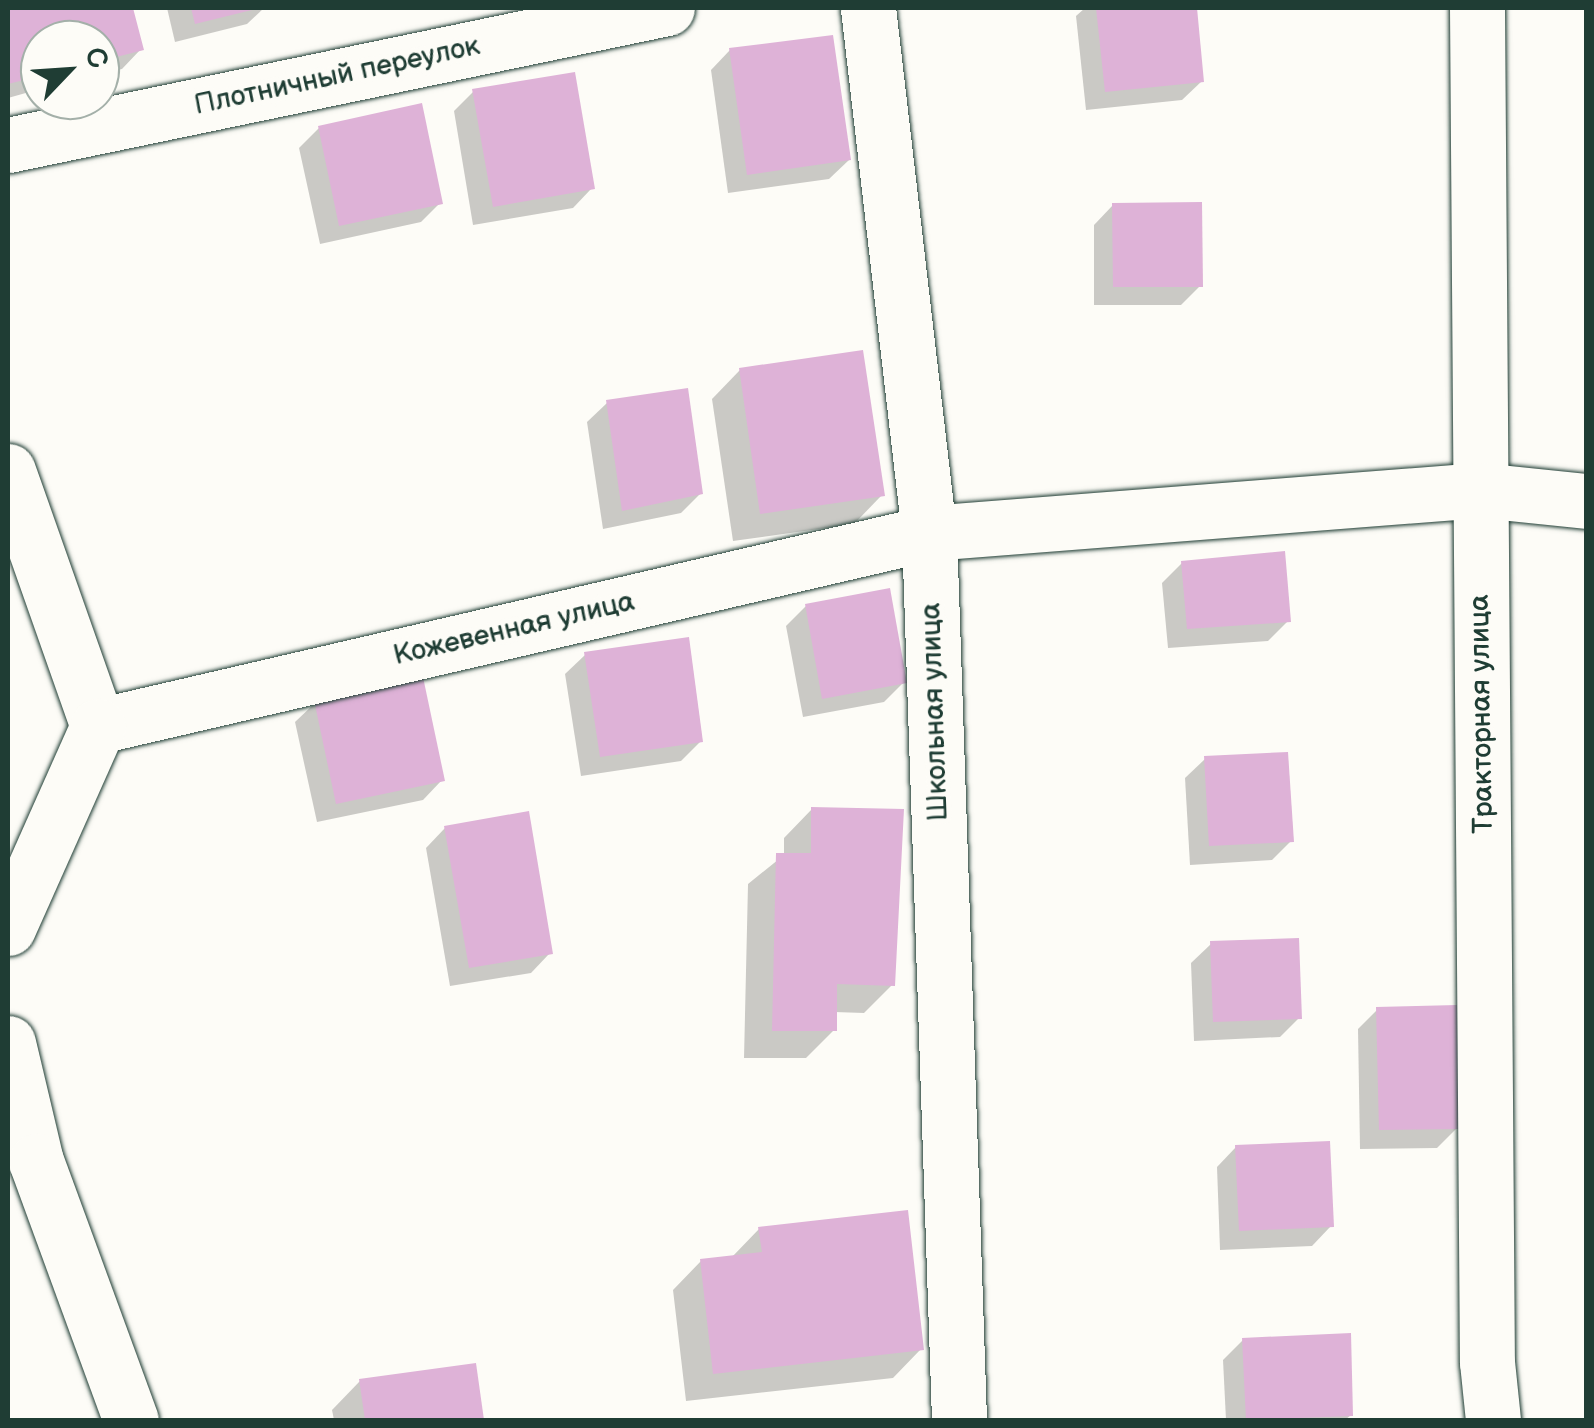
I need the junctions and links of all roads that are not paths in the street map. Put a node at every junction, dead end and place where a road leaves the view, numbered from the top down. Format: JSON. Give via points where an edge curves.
{"nodes":[{"id":1,"x":667,"y":8,"type":"edge"},
{"id":2,"x":868,"y":8,"type":"edge"},
{"id":3,"x":1477,"y":8,"type":"edge"},
{"id":4,"x":8,"y":146,"type":"edge"},
{"id":5,"x":8,"y":471,"type":"edge"},
{"id":6,"x":1480,"y":490,"type":"junction"},
{"id":7,"x":1586,"y":501,"type":"edge"},
{"id":8,"x":929,"y":533,"type":"junction"},
{"id":9,"x":98,"y":726,"type":"junction"},
{"id":10,"x":8,"y":928,"type":"edge"},
{"id":11,"x":8,"y":1042,"type":"edge"},
{"id":12,"x":131,"y":1420,"type":"edge"},
{"id":13,"x":959,"y":1420,"type":"edge"},
{"id":14,"x":1493,"y":1420,"type":"edge"}],
"edges":[{"from":1,"to":4,"type":"street","name":"Плотничный переулок"},
{"from":2,"to":8,"type":"street","name":"Школьная улица"},
{"from":3,"to":6,"type":"street","name":"Тракторная улица"},
{"from":5,"to":9,"type":"street"},
{"from":6,"to":7,"type":"street","name":"Кожевенная улица"},
{"from":6,"to":8,"type":"street","name":"Кожевенная улица"},
{"from":6,"to":14,"type":"street","name":"Тракторная улица"},
{"from":8,"to":9,"type":"street","name":"Кожевенная улица"},
{"from":8,"to":13,"type":"street","name":"Школьная улица"},
{"from":9,"to":10,"type":"street"},
{"from":11,"to":12,"type":"street","via":[[36,1160]]}]}
